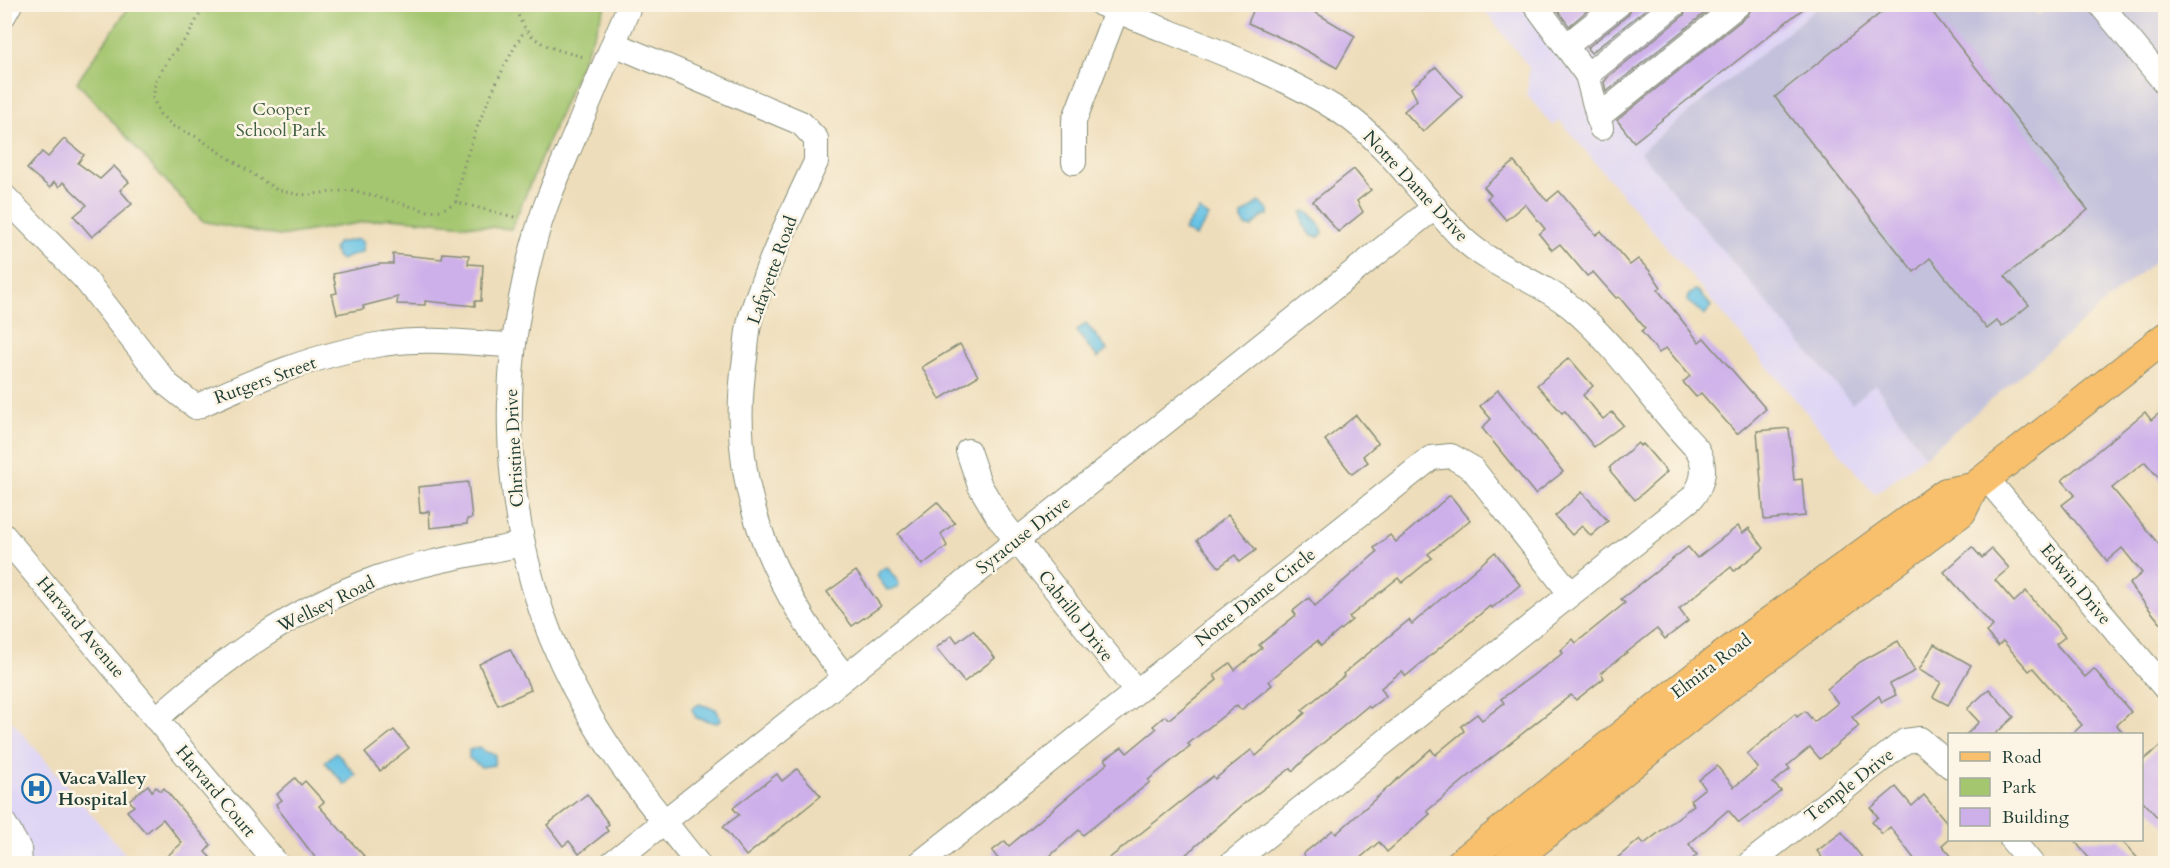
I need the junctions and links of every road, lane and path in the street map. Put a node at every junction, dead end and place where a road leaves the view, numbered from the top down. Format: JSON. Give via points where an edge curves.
{"nodes":[{"id":1,"x":10,"y":4,"type":"edge"},
{"id":2,"x":205,"y":4,"type":"edge"},
{"id":3,"x":515,"y":4,"type":"edge"},
{"id":4,"x":630,"y":4,"type":"edge"},
{"id":5,"x":1535,"y":4,"type":"edge"},
{"id":6,"x":1619,"y":4,"type":"edge"},
{"id":7,"x":1675,"y":4,"type":"edge"},
{"id":8,"x":1739,"y":4,"type":"edge"},
{"id":9,"x":2100,"y":4,"type":"edge"},
{"id":10,"x":1112,"y":7,"type":"edge"},
{"id":11,"x":4,"y":15,"type":"edge"},
{"id":12,"x":525,"y":30,"type":"junction"},
{"id":13,"x":614,"y":44,"type":"junction"},
{"id":14,"x":1566,"y":46,"type":"junction"},
{"id":15,"x":585,"y":58,"type":"dead end"},
{"id":16,"x":1587,"y":75,"type":"junction"},
{"id":17,"x":2166,"y":84,"type":"edge"},
{"id":18,"x":1074,"y":162,"type":"dead end"},
{"id":19,"x":4,"y":196,"type":"edge"},
{"id":20,"x":456,"y":202,"type":"junction"},
{"id":21,"x":1435,"y":207,"type":"junction"},
{"id":22,"x":518,"y":218,"type":"dead end"},
{"id":23,"x":512,"y":345,"type":"junction"},
{"id":24,"x":2162,"y":346,"type":"edge"},
{"id":25,"x":968,"y":451,"type":"dead end"},
{"id":26,"x":1980,"y":483,"type":"junction"},
{"id":27,"x":4,"y":536,"type":"edge"},
{"id":28,"x":1017,"y":540,"type":"junction"},
{"id":29,"x":523,"y":544,"type":"junction"},
{"id":30,"x":1570,"y":593,"type":"junction"},
{"id":31,"x":845,"y":677,"type":"junction"},
{"id":32,"x":2166,"y":689,"type":"edge"},
{"id":33,"x":1136,"y":692,"type":"junction"},
{"id":34,"x":156,"y":719,"type":"junction"},
{"id":35,"x":1948,"y":764,"type":"edge"},
{"id":36,"x":663,"y":821,"type":"junction"},
{"id":37,"x":4,"y":823,"type":"edge"},
{"id":38,"x":2013,"y":841,"type":"edge"},
{"id":39,"x":1754,"y":862,"type":"edge"},
{"id":40,"x":20,"y":864,"type":"edge"},
{"id":41,"x":277,"y":864,"type":"edge"},
{"id":42,"x":611,"y":864,"type":"edge"},
{"id":43,"x":698,"y":864,"type":"edge"},
{"id":44,"x":919,"y":864,"type":"edge"},
{"id":45,"x":1231,"y":864,"type":"edge"},
{"id":46,"x":1460,"y":864,"type":"edge"},
{"id":47,"x":1508,"y":864,"type":"edge"},
{"id":48,"x":2032,"y":864,"type":"edge"}],
"edges":[{"from":1,"to":11,"type":"street"},
{"from":2,"to":20,"type":"path","via":[[188,36],[156,80],[153,98],[160,114],[173,126],[197,137],[277,190],[301,195],[352,190],[427,211],[442,210]]},
{"from":3,"to":12,"type":"path"},
{"from":4,"to":13,"type":"street","name":"Christine Drive"},
{"from":5,"to":14,"type":"street"},
{"from":6,"to":14,"type":"street"},
{"from":7,"to":16,"type":"street"},
{"from":8,"to":16,"type":"street","via":[[1599,123]]},
{"from":9,"to":17,"type":"street"},
{"from":10,"to":18,"type":"street","via":[[1074,121]]},
{"from":10,"to":21,"type":"street","name":"Notre Dame Drive","via":[[1296,86],[1322,101],[1381,144]]},
{"from":12,"to":15,"type":"path","via":[[555,50]]},
{"from":12,"to":20,"type":"path","via":[[477,128],[458,182]]},
{"from":13,"to":23,"type":"street","name":"Christine Drive","via":[[534,241]]},
{"from":13,"to":31,"type":"street","name":"Lafayette Road","via":[[801,123],[816,139],[816,162],[751,314],[739,395],[741,449],[752,508],[779,580],[798,614]]},
{"from":14,"to":16,"type":"street"},
{"from":19,"to":23,"type":"street","name":"Rutgers Street","via":[[84,278],[168,385],[196,407],[235,389],[342,352],[423,341]]},
{"from":20,"to":22,"type":"path"},
{"from":21,"to":28,"type":"street","name":"Syracuse Drive"},
{"from":21,"to":30,"type":"street","name":"Notre Dame Drive","via":[[1465,240],[1569,305],[1603,338],[1700,455],[1703,476],[1692,498]]},
{"from":23,"to":29,"type":"street","name":"Christine Drive","via":[[508,414]]},
{"from":24,"to":26,"type":"main road","name":"Elmira Road"},
{"from":25,"to":28,"type":"street","name":"Cabrillo Drive","via":[[980,486]]},
{"from":26,"to":32,"type":"street","name":"Edwin Drive"},
{"from":26,"to":46,"type":"main road","name":"Elmira Road","via":[[1946,493],[1708,667]]},
{"from":26,"to":47,"type":"main road","name":"Elmira Road","via":[[1961,512],[1727,687]]},
{"from":27,"to":34,"type":"street","name":"Harvard Avenue"},
{"from":28,"to":31,"type":"street","name":"Syracuse Drive"},
{"from":28,"to":33,"type":"street","name":"Cabrillo Drive"},
{"from":29,"to":34,"type":"street","name":"Wellsey Road","via":[[378,578],[337,595],[294,616],[230,656]]},
{"from":29,"to":36,"type":"street","name":"Christine Drive","via":[[550,632],[577,693],[611,750]]},
{"from":30,"to":33,"type":"street","name":"Notre Dame Circle","via":[[1472,468],[1458,459],[1437,457],[1421,464]]},
{"from":30,"to":45,"type":"street"},
{"from":31,"to":36,"type":"street","name":"Syracuse Drive"},
{"from":33,"to":44,"type":"street","name":"Notre Dame Circle"},
{"from":34,"to":41,"type":"street","name":"Harvard Court"},
{"from":35,"to":39,"type":"street","name":"Temple Drive","via":[[1920,739],[1905,741]]},
{"from":36,"to":42,"type":"street","name":"Syracuse Drive"},
{"from":36,"to":43,"type":"street","name":"Christine Drive"},
{"from":37,"to":40,"type":"street","via":[[19,849]]},
{"from":38,"to":48,"type":"street"}]}
